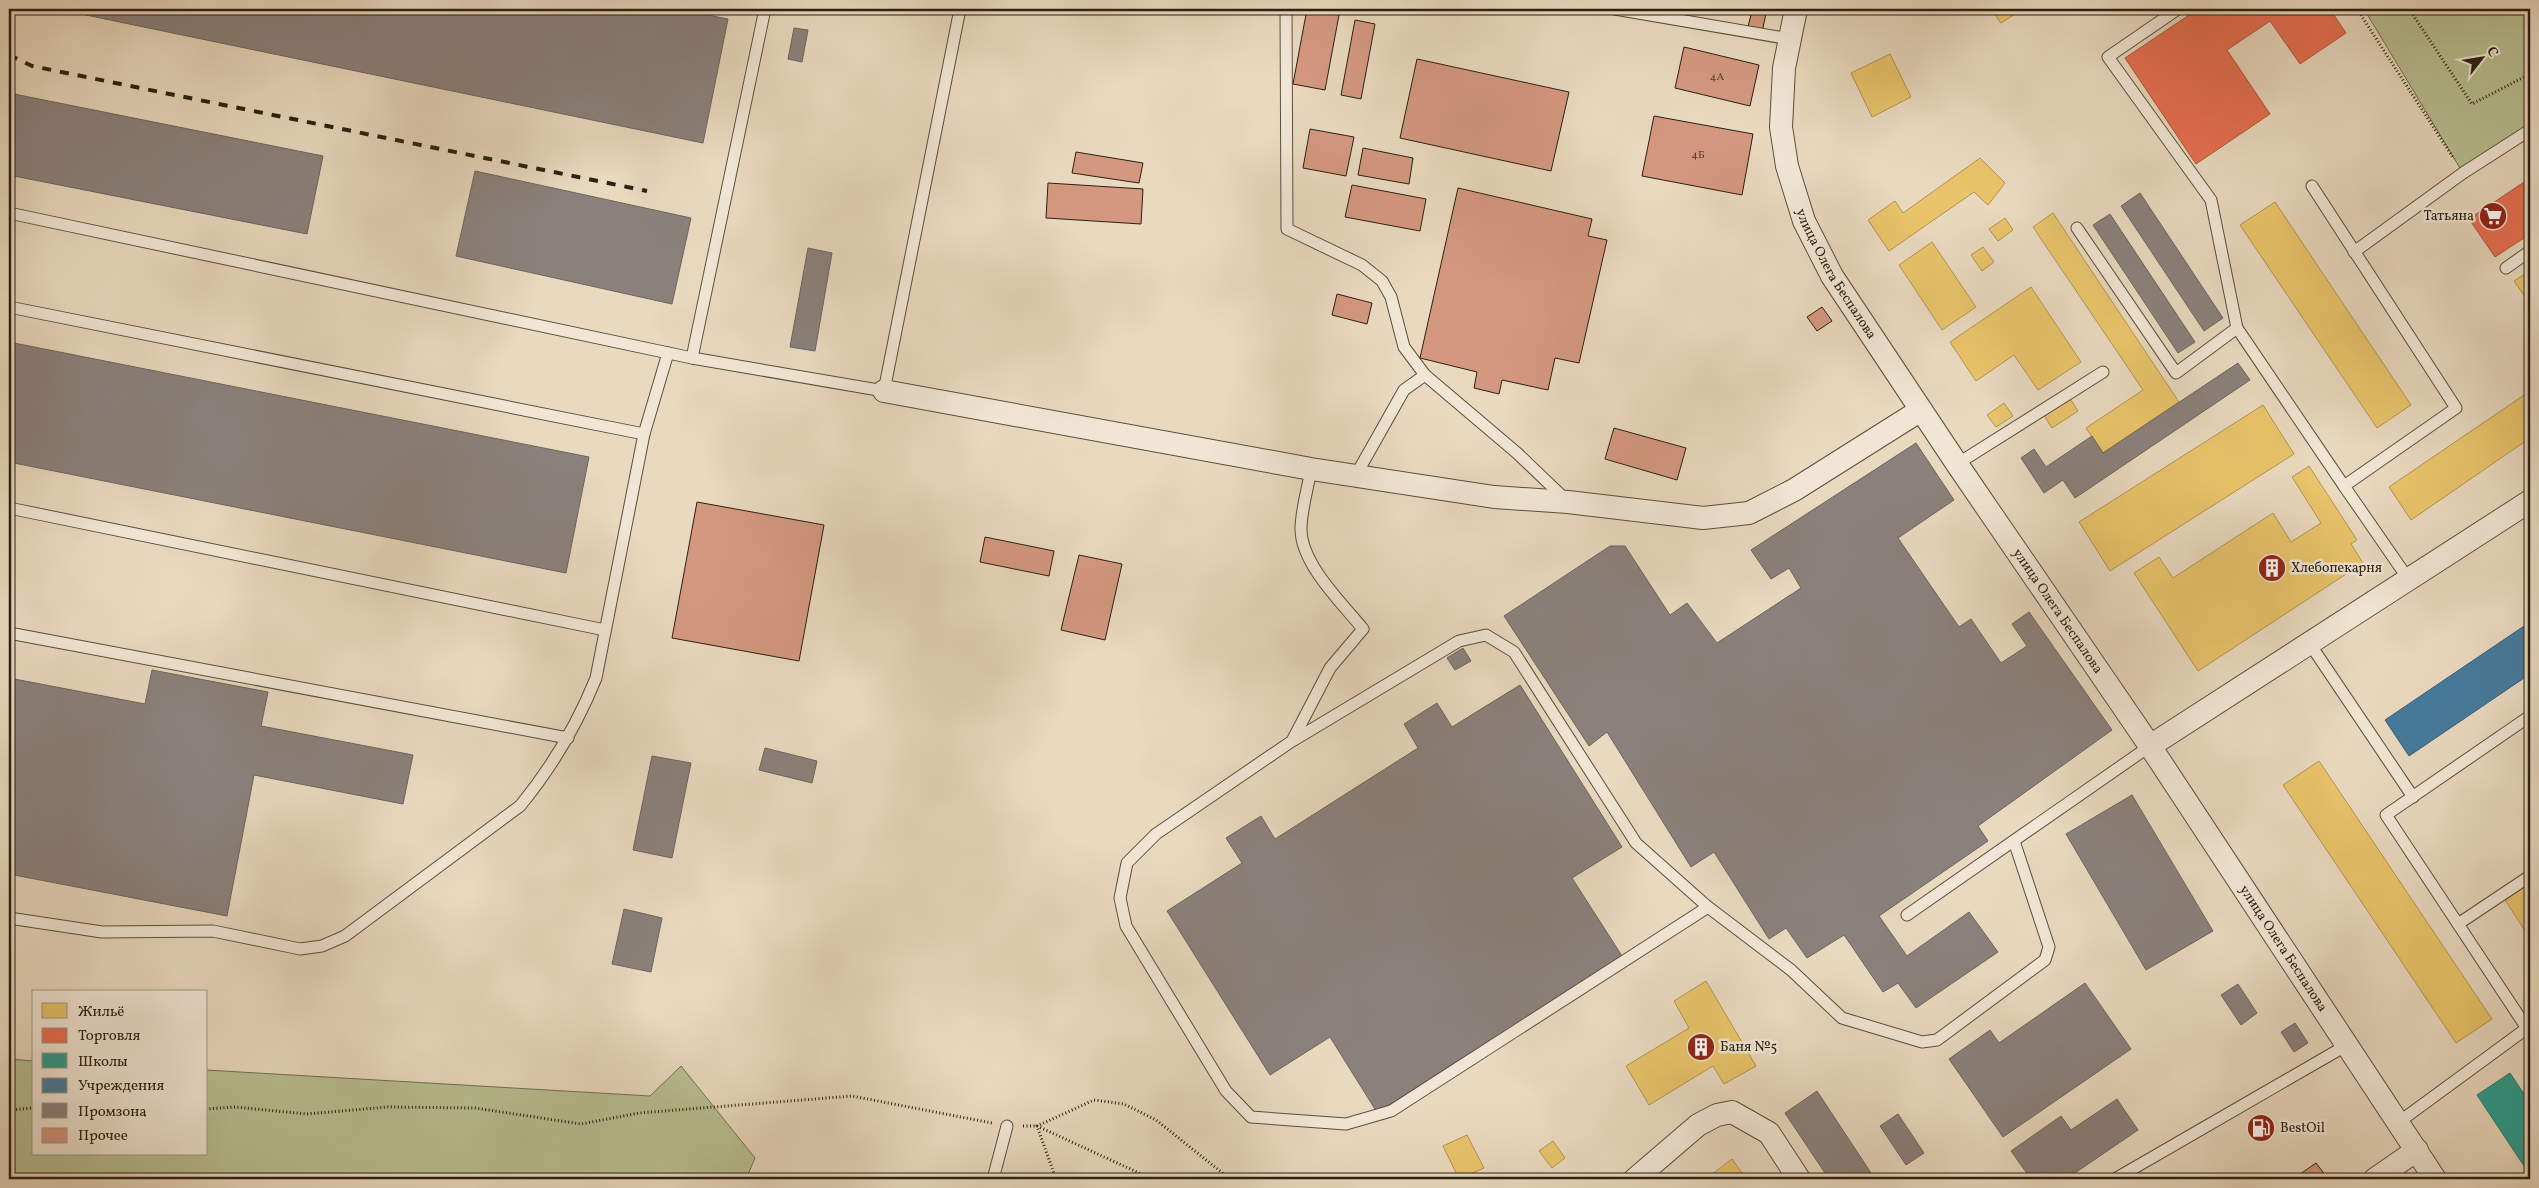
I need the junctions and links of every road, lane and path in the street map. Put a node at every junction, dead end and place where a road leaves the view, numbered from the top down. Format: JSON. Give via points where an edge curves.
{"nodes":[{"id":1,"x":765,"y":9,"type":"edge"},
{"id":2,"x":960,"y":9,"type":"edge"},
{"id":3,"x":1286,"y":9,"type":"edge"},
{"id":4,"x":1616,"y":9,"type":"edge"},
{"id":5,"x":1796,"y":9,"type":"edge"},
{"id":6,"x":2178,"y":9,"type":"edge"},
{"id":7,"x":2357,"y":9,"type":"edge"},
{"id":8,"x":2409,"y":9,"type":"edge"},
{"id":9,"x":2524,"y":9,"type":"edge"},
{"id":10,"x":1659,"y":13,"type":"edge"},
{"id":11,"x":2530,"y":18,"type":"edge"},
{"id":12,"x":1790,"y":39,"type":"junction"},
{"id":13,"x":2530,"y":74,"type":"edge"},
{"id":14,"x":2530,"y":130,"type":"edge"},
{"id":15,"x":2464,"y":173,"type":"junction"},
{"id":16,"x":2312,"y":186,"type":"dead end"},
{"id":17,"x":9,"y":213,"type":"edge"},
{"id":18,"x":2077,"y":228,"type":"dead end"},
{"id":19,"x":2354,"y":252,"type":"junction"},
{"id":20,"x":2530,"y":252,"type":"edge"},
{"id":21,"x":2506,"y":268,"type":"dead end"},
{"id":22,"x":9,"y":307,"type":"edge"},
{"id":23,"x":2237,"y":328,"type":"junction"},
{"id":24,"x":668,"y":353,"type":"junction"},
{"id":25,"x":692,"y":358,"type":"junction"},
{"id":26,"x":2103,"y":372,"type":"dead end"},
{"id":27,"x":1425,"y":375,"type":"junction"},
{"id":28,"x":884,"y":391,"type":"junction"},
{"id":29,"x":1921,"y":410,"type":"junction"},
{"id":30,"x":644,"y":434,"type":"junction"},
{"id":31,"x":1957,"y":464,"type":"junction"},
{"id":32,"x":1311,"y":469,"type":"junction"},
{"id":33,"x":1356,"y":476,"type":"junction"},
{"id":34,"x":2344,"y":486,"type":"junction"},
{"id":35,"x":2530,"y":501,"type":"edge"},
{"id":36,"x":1568,"y":502,"type":"junction"},
{"id":37,"x":9,"y":508,"type":"edge"},
{"id":38,"x":2409,"y":580,"type":"junction"},
{"id":39,"x":605,"y":630,"type":"junction"},
{"id":40,"x":9,"y":632,"type":"edge"},
{"id":41,"x":2310,"y":644,"type":"junction"},
{"id":42,"x":2530,"y":716,"type":"edge"},
{"id":43,"x":568,"y":738,"type":"junction"},
{"id":44,"x":1292,"y":741,"type":"junction"},
{"id":45,"x":2150,"y":746,"type":"junction"},
{"id":46,"x":2413,"y":797,"type":"junction"},
{"id":47,"x":2014,"y":841,"type":"junction"},
{"id":48,"x":2530,"y":876,"type":"edge"},
{"id":49,"x":1708,"y":907,"type":"junction"},
{"id":50,"x":1907,"y":915,"type":"dead end"},
{"id":51,"x":9,"y":918,"type":"edge"},
{"id":52,"x":2458,"y":924,"type":"junction"},
{"id":53,"x":2529,"y":1029,"type":"edge"},
{"id":54,"x":2347,"y":1045,"type":"junction"},
{"id":55,"x":32,"y":1108,"type":"edge"},
{"id":56,"x":208,"y":1109,"type":"edge"},
{"id":57,"x":9,"y":1110,"type":"edge"},
{"id":58,"x":2399,"y":1122,"type":"junction"},
{"id":59,"x":1007,"y":1126,"type":"junction"},
{"id":60,"x":1037,"y":1126,"type":"junction"},
{"id":61,"x":2417,"y":1150,"type":"junction"},
{"id":62,"x":993,"y":1179,"type":"edge"},
{"id":63,"x":1056,"y":1179,"type":"edge"},
{"id":64,"x":1152,"y":1179,"type":"edge"},
{"id":65,"x":1230,"y":1179,"type":"edge"},
{"id":66,"x":1635,"y":1179,"type":"edge"},
{"id":67,"x":1799,"y":1179,"type":"edge"},
{"id":68,"x":2115,"y":1179,"type":"edge"},
{"id":69,"x":2375,"y":1179,"type":"edge"},
{"id":70,"x":2435,"y":1179,"type":"edge"}],
"edges":[{"from":1,"to":25,"type":"lane"},
{"from":2,"to":28,"type":"lane"},
{"from":3,"to":27,"type":"lane","via":[[1287,229],[1362,264],[1382,281],[1391,297],[1404,347]]},
{"from":4,"to":10,"type":"lane"},
{"from":5,"to":12,"type":"street","name":"улица Олега Беспалова"},
{"from":6,"to":23,"type":"lane","via":[[2108,58],[2211,200]]},
{"from":7,"to":15,"type":"path"},
{"from":8,"to":13,"type":"path","via":[[2472,104]]},
{"from":9,"to":11,"type":"path"},
{"from":10,"to":12,"type":"lane"},
{"from":12,"to":29,"type":"street","name":"улица Олега Беспалова","via":[[1784,68],[1781,128],[1787,166],[1804,221],[1832,276]]},
{"from":14,"to":15,"type":"lane"},
{"from":15,"to":19,"type":"lane"},
{"from":16,"to":19,"type":"lane"},
{"from":17,"to":24,"type":"lane"},
{"from":18,"to":23,"type":"lane","via":[[2176,373]]},
{"from":19,"to":34,"type":"lane","via":[[2456,408]]},
{"from":20,"to":21,"type":"lane"},
{"from":22,"to":30,"type":"lane"},
{"from":23,"to":34,"type":"lane"},
{"from":24,"to":25,"type":"lane"},
{"from":24,"to":30,"type":"lane"},
{"from":25,"to":28,"type":"lane"},
{"from":26,"to":31,"type":"lane"},
{"from":27,"to":33,"type":"lane","via":[[1404,390]]},
{"from":27,"to":36,"type":"lane","via":[[1517,453]]},
{"from":28,"to":32,"type":"street"},
{"from":29,"to":31,"type":"street","name":"улица Олега Беспалова"},
{"from":29,"to":36,"type":"street","via":[[1794,490],[1749,513],[1703,518]]},
{"from":30,"to":39,"type":"lane"},
{"from":31,"to":45,"type":"street","name":"улица Олега Беспалова"},
{"from":32,"to":33,"type":"street"},
{"from":32,"to":44,"type":"lane","via":[[1301,529],[1304,548],[1317,572],[1363,629],[1330,668]]},
{"from":33,"to":36,"type":"street","via":[[1494,496]]},
{"from":34,"to":38,"type":"lane"},
{"from":35,"to":38,"type":"street"},
{"from":37,"to":39,"type":"lane"},
{"from":38,"to":41,"type":"street"},
{"from":39,"to":43,"type":"lane","via":[[596,678]]},
{"from":40,"to":43,"type":"lane"},
{"from":41,"to":45,"type":"street"},
{"from":41,"to":46,"type":"lane"},
{"from":42,"to":46,"type":"lane"},
{"from":43,"to":51,"type":"lane","via":[[539,784],[520,806],[344,936],[322,946],[300,949],[213,931],[102,932]]},
{"from":44,"to":49,"type":"lane","via":[[1459,640],[1486,635],[1514,652],[1636,843]]},
{"from":44,"to":49,"type":"lane","via":[[1156,834],[1127,863],[1120,898],[1126,926],[1226,1091],[1251,1117],[1346,1124],[1391,1111]]},
{"from":45,"to":47,"type":"lane"},
{"from":45,"to":54,"type":"street","name":"улица Олега Беспалова"},
{"from":46,"to":52,"type":"lane","via":[[2386,815]]},
{"from":47,"to":49,"type":"lane","via":[[2049,947],[2045,960],[1936,1040],[1922,1042],[1842,1018],[1791,970]]},
{"from":47,"to":50,"type":"lane"},
{"from":48,"to":52,"type":"lane"},
{"from":52,"to":53,"type":"lane"},
{"from":53,"to":58,"type":"lane"},
{"from":54,"to":58,"type":"street","name":"улица Олега Беспалова"},
{"from":54,"to":68,"type":"lane"},
{"from":55,"to":57,"type":"path"},
{"from":56,"to":59,"type":"path","via":[[235,1107],[307,1114],[388,1107],[475,1108],[581,1124],[639,1113],[852,1096]]},
{"from":58,"to":61,"type":"street","name":"улица Олега Беспалова"},
{"from":59,"to":60,"type":"path"},
{"from":59,"to":62,"type":"lane"},
{"from":60,"to":63,"type":"path"},
{"from":60,"to":64,"type":"path"},
{"from":60,"to":65,"type":"path","via":[[1094,1100],[1124,1104],[1156,1120]]},
{"from":61,"to":69,"type":"street"},
{"from":61,"to":70,"type":"street","name":"улица Олега Беспалова"},
{"from":66,"to":67,"type":"street","via":[[1698,1125],[1717,1115],[1732,1112],[1769,1133]]}]}
